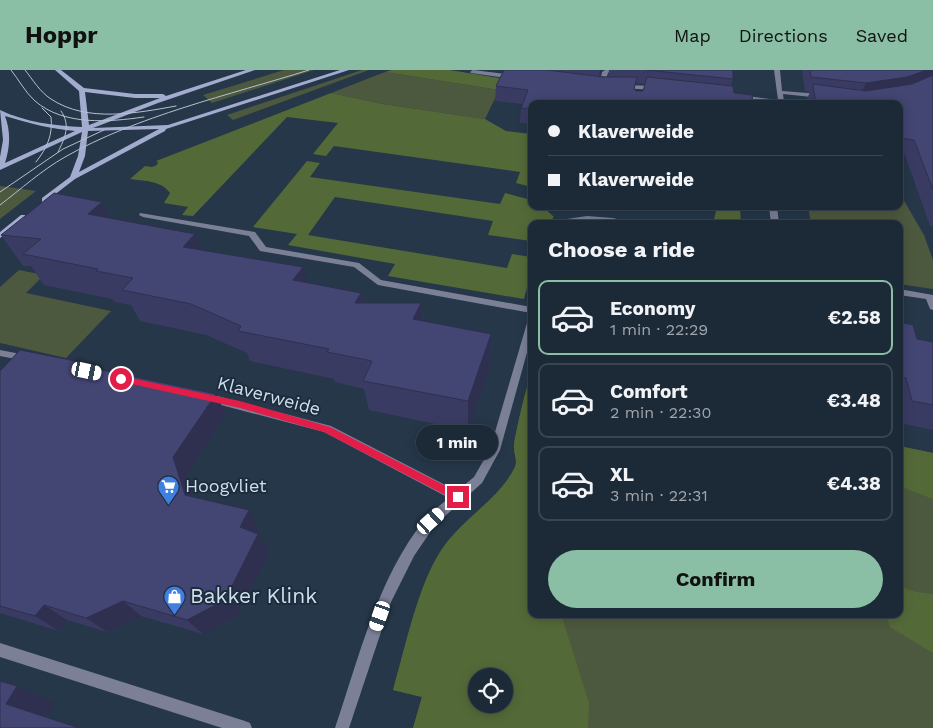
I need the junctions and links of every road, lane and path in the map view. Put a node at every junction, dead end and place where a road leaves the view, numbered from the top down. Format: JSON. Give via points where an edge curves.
{"nodes":[{"id":1,"x":58,"y":70,"type":"edge"},
{"id":2,"x":252,"y":70,"type":"edge"},
{"id":3,"x":346,"y":70,"type":"edge"},
{"id":4,"x":609,"y":70,"type":"edge"},
{"id":5,"x":777,"y":70,"type":"edge"},
{"id":6,"x":473,"y":72,"type":"dead end"},
{"id":7,"x":522,"y":78,"type":"edge"},
{"id":8,"x":591,"y":86,"type":"edge"},
{"id":9,"x":601,"y":87,"type":"junction"},
{"id":10,"x":610,"y":87,"type":"edge"},
{"id":11,"x":620,"y":87,"type":"edge"},
{"id":12,"x":638,"y":87,"type":"junction"},
{"id":13,"x":82,"y":90,"type":"junction"},
{"id":14,"x":667,"y":90,"type":"edge"},
{"id":15,"x":779,"y":92,"type":"junction"},
{"id":16,"x":637,"y":95,"type":"edge"},
{"id":17,"x":172,"y":96,"type":"junction"},
{"id":18,"x":733,"y":97,"type":"edge"},
{"id":19,"x":829,"y":97,"type":"edge"},
{"id":20,"x":762,"y":100,"type":"edge"},
{"id":21,"x":781,"y":100,"type":"edge"},
{"id":22,"x":0,"y":113,"type":"edge"},
{"id":23,"x":169,"y":127,"type":"junction"},
{"id":24,"x":85,"y":129,"type":"junction"},
{"id":25,"x":0,"y":168,"type":"edge"},
{"id":26,"x":73,"y":178,"type":"junction"},
{"id":27,"x":35,"y":208,"type":"edge"},
{"id":28,"x":28,"y":214,"type":"edge"},
{"id":29,"x":143,"y":215,"type":"dead end"},
{"id":30,"x":572,"y":220,"type":"edge"},
{"id":31,"x":605,"y":220,"type":"edge"},
{"id":32,"x":0,"y":236,"type":"edge"},
{"id":33,"x":903,"y":293,"type":"edge"},
{"id":34,"x":933,"y":307,"type":"edge"},
{"id":35,"x":528,"y":309,"type":"edge"},
{"id":36,"x":528,"y":334,"type":"edge"},
{"id":37,"x":0,"y":353,"type":"edge"},
{"id":38,"x":38,"y":361,"type":"edge"},
{"id":39,"x":197,"y":395,"type":"edge"},
{"id":40,"x":458,"y":497,"type":"junction"},
{"id":41,"x":0,"y":650,"type":"edge"},
{"id":42,"x":245,"y":728,"type":"edge"},
{"id":43,"x":342,"y":728,"type":"edge"}],
"edges":[{"from":1,"to":13,"type":"main road"},
{"from":2,"to":17,"type":"main road"},
{"from":3,"to":23,"type":"main road"},
{"from":4,"to":9,"type":"street","via":[[604,72]]},
{"from":5,"to":15,"type":"street"},
{"from":6,"to":7,"type":"street"},
{"from":8,"to":9,"type":"street"},
{"from":9,"to":10,"type":"street"},
{"from":11,"to":12,"type":"street"},
{"from":12,"to":14,"type":"street"},
{"from":12,"to":16,"type":"street"},
{"from":13,"to":17,"type":"main road"},
{"from":13,"to":24,"type":"main road"},
{"from":15,"to":19,"type":"street"},
{"from":15,"to":21,"type":"street"},
{"from":17,"to":24,"type":"main road"},
{"from":18,"to":20,"type":"street"},
{"from":22,"to":24,"type":"main road","via":[[35,123]]},
{"from":22,"to":25,"type":"main road","via":[[7,129],[7,144]]},
{"from":23,"to":24,"type":"main road"},
{"from":23,"to":26,"type":"main road"},
{"from":24,"to":25,"type":"main road"},
{"from":24,"to":26,"type":"main road","via":[[85,146]]},
{"from":26,"to":27,"type":"main road"},
{"from":28,"to":32,"type":"main road"},
{"from":29,"to":35,"type":"street","via":[[252,234],[263,249],[356,265],[378,282]]},
{"from":30,"to":31,"type":"street"},
{"from":33,"to":34,"type":"street","via":[[930,297]]},
{"from":36,"to":40,"type":"street","via":[[495,450],[478,480]]},
{"from":37,"to":38,"type":"street"},
{"from":39,"to":40,"type":"street","name":"Klaverweide","via":[[327,429]]},
{"from":40,"to":43,"type":"street","via":[[431,521],[410,552],[385,600]]},
{"from":41,"to":42,"type":"street"}]}
